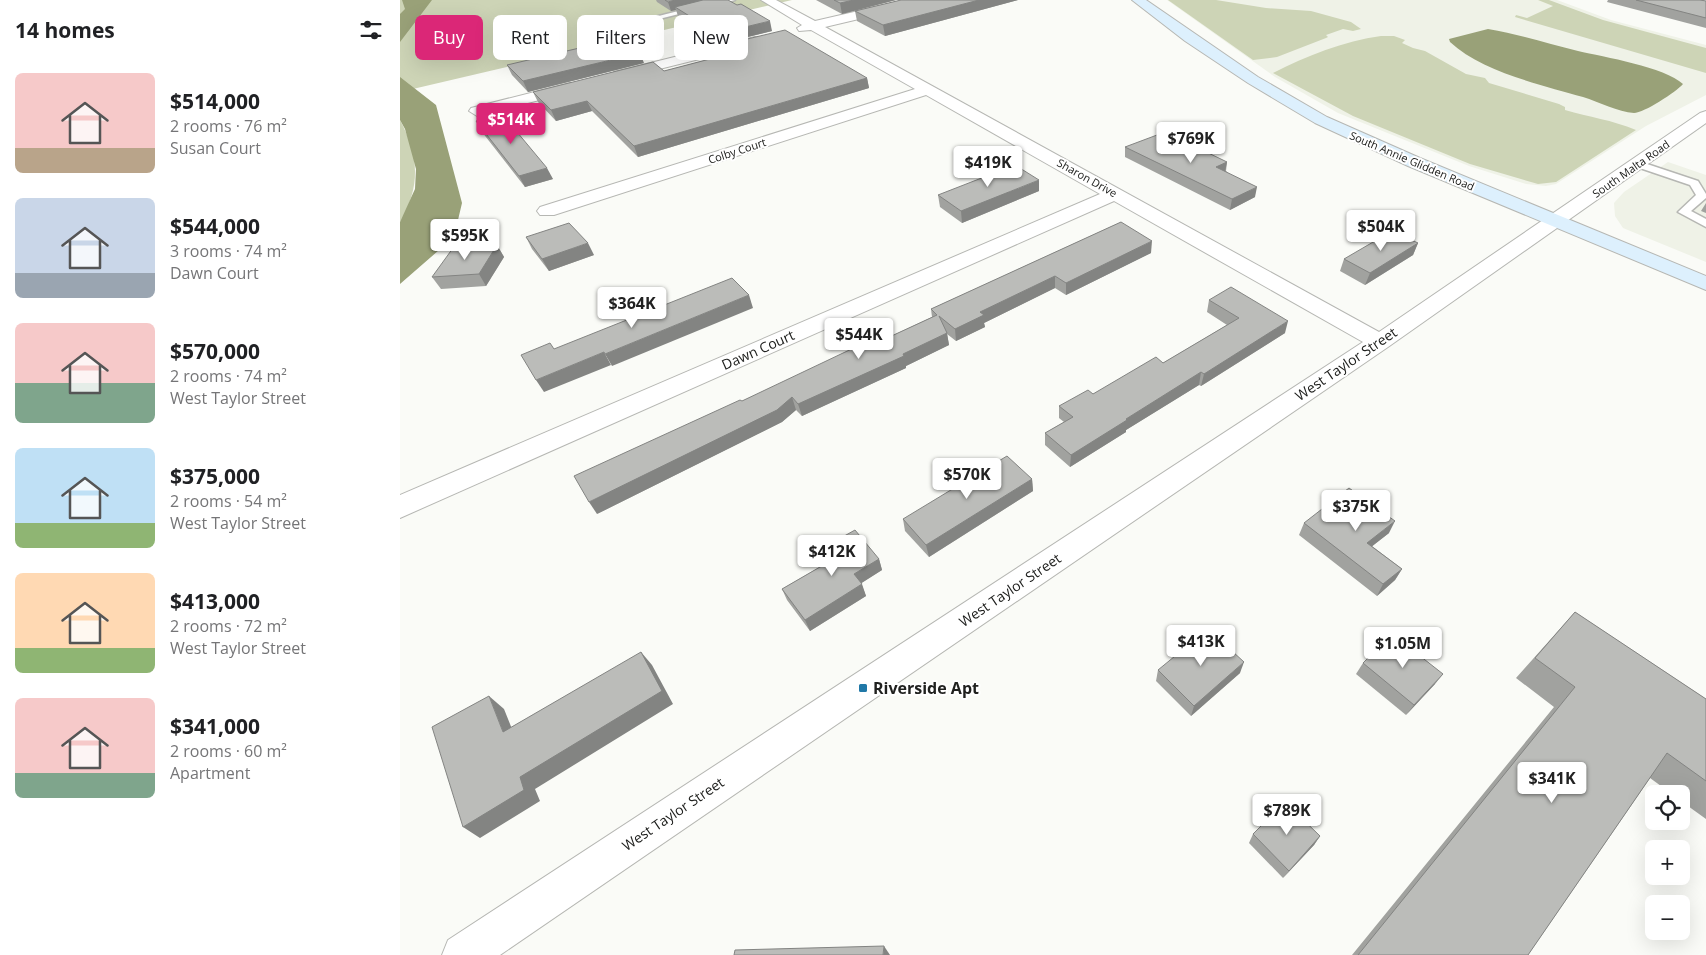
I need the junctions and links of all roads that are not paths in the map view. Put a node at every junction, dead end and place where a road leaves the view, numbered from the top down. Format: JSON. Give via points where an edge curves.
{"nodes":[{"id":1,"x":731,"y":0,"type":"edge"},
{"id":2,"x":767,"y":0,"type":"edge"},
{"id":3,"x":1138,"y":0,"type":"edge"},
{"id":4,"x":900,"y":5,"type":"edge"},
{"id":5,"x":664,"y":16,"type":"edge"},
{"id":6,"x":812,"y":26,"type":"junction"},
{"id":7,"x":787,"y":32,"type":"edge"},
{"id":8,"x":768,"y":37,"type":"edge"},
{"id":9,"x":603,"y":79,"type":"edge"},
{"id":10,"x":584,"y":84,"type":"edge"},
{"id":11,"x":927,"y":90,"type":"junction"},
{"id":12,"x":477,"y":111,"type":"dead end"},
{"id":13,"x":1706,"y":116,"type":"edge"},
{"id":14,"x":1638,"y":164,"type":"junction"},
{"id":15,"x":1115,"y":194,"type":"junction"},
{"id":16,"x":547,"y":211,"type":"dead end"},
{"id":17,"x":1556,"y":222,"type":"junction"},
{"id":18,"x":1706,"y":224,"type":"edge"},
{"id":19,"x":1706,"y":284,"type":"edge"},
{"id":20,"x":1380,"y":342,"type":"junction"},
{"id":21,"x":400,"y":507,"type":"edge"},
{"id":22,"x":463,"y":955,"type":"edge"}],
"edges":[{"from":1,"to":5,"type":"lane"},
{"from":2,"to":6,"type":"street","name":"Sharon Drive"},
{"from":3,"to":17,"type":"main road","name":"South Annie Glidden Road","via":[[1253,80],[1321,120]]},
{"from":4,"to":6,"type":"street"},
{"from":6,"to":7,"type":"street"},
{"from":6,"to":11,"type":"street","name":"Sharon Drive"},
{"from":8,"to":9,"type":"street"},
{"from":10,"to":12,"type":"street"},
{"from":11,"to":15,"type":"street","name":"Sharon Drive"},
{"from":11,"to":16,"type":"street","name":"Colby Court"},
{"from":13,"to":14,"type":"street","name":"South Malta Road"},
{"from":14,"to":17,"type":"street","name":"South Malta Road"},
{"from":14,"to":18,"type":"lane","via":[[1694,183],[1702,196],[1684,212]]},
{"from":15,"to":20,"type":"street","name":"Sharon Drive"},
{"from":15,"to":21,"type":"street","name":"Dawn Court"},
{"from":17,"to":19,"type":"main road","name":"South Annie Glidden Road"},
{"from":17,"to":20,"type":"street","name":"West Taylor Street"},
{"from":20,"to":22,"type":"street","name":"West Taylor Street"}]}
